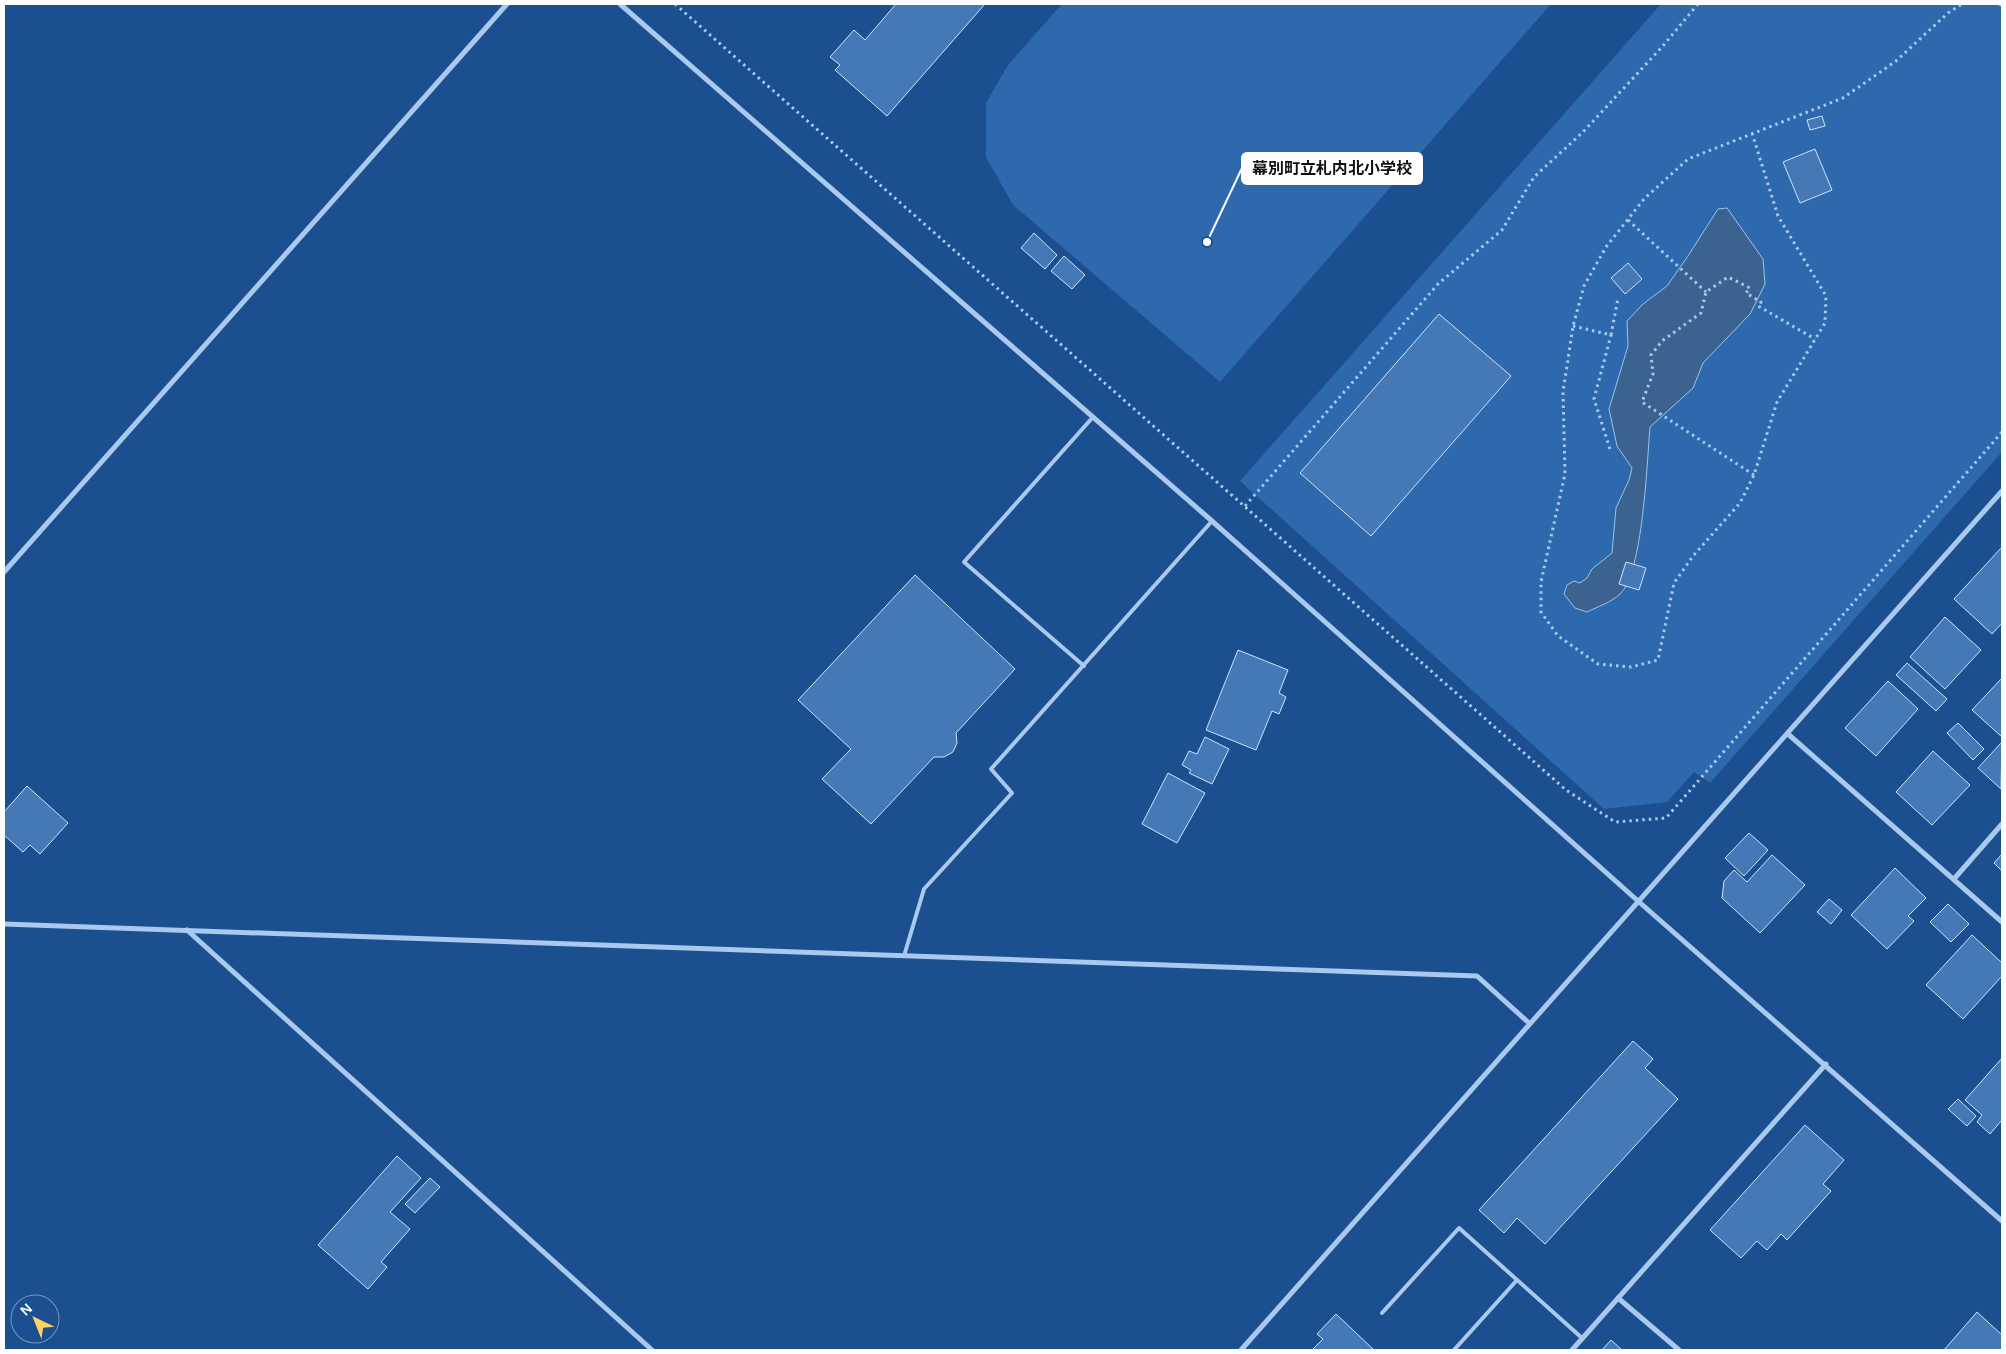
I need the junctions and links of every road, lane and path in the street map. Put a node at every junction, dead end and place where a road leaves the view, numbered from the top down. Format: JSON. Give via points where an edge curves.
{"nodes":[{"id":1,"x":506,"y":4,"type":"edge"},
{"id":2,"x":620,"y":4,"type":"edge"},
{"id":3,"x":675,"y":4,"type":"edge"},
{"id":4,"x":1698,"y":4,"type":"edge"},
{"id":5,"x":1962,"y":4,"type":"edge"},
{"id":6,"x":1752,"y":133,"type":"junction"},
{"id":7,"x":1628,"y":220,"type":"junction"},
{"id":8,"x":1706,"y":292,"type":"junction"},
{"id":9,"x":1618,"y":298,"type":"dead end"},
{"id":10,"x":1573,"y":326,"type":"junction"},
{"id":11,"x":1610,"y":335,"type":"junction"},
{"id":12,"x":1815,"y":339,"type":"junction"},
{"id":13,"x":1093,"y":417,"type":"junction"},
{"id":14,"x":2002,"y":432,"type":"edge"},
{"id":15,"x":1610,"y":449,"type":"dead end"},
{"id":16,"x":1754,"y":475,"type":"junction"},
{"id":17,"x":2002,"y":491,"type":"edge"},
{"id":18,"x":1245,"y":506,"type":"junction"},
{"id":19,"x":1212,"y":521,"type":"junction"},
{"id":20,"x":4,"y":572,"type":"edge"},
{"id":21,"x":1084,"y":666,"type":"junction"},
{"id":22,"x":1788,"y":734,"type":"junction"},
{"id":23,"x":2002,"y":824,"type":"edge"},
{"id":24,"x":1954,"y":880,"type":"junction"},
{"id":25,"x":1638,"y":901,"type":"junction"},
{"id":26,"x":2002,"y":922,"type":"edge"},
{"id":27,"x":4,"y":924,"type":"edge"},
{"id":28,"x":187,"y":930,"type":"junction"},
{"id":29,"x":904,"y":956,"type":"junction"},
{"id":30,"x":1530,"y":1023,"type":"junction"},
{"id":31,"x":1826,"y":1064,"type":"junction"},
{"id":32,"x":2002,"y":1221,"type":"edge"},
{"id":33,"x":1517,"y":1280,"type":"junction"},
{"id":34,"x":1618,"y":1298,"type":"junction"},
{"id":35,"x":1382,"y":1313,"type":"dead end"},
{"id":36,"x":1582,"y":1338,"type":"junction"},
{"id":37,"x":652,"y":1350,"type":"edge"},
{"id":38,"x":1241,"y":1350,"type":"edge"},
{"id":39,"x":1454,"y":1350,"type":"edge"},
{"id":40,"x":1572,"y":1350,"type":"edge"},
{"id":41,"x":1679,"y":1350,"type":"edge"}],
"edges":[{"from":1,"to":20,"type":"street"},
{"from":2,"to":13,"type":"street"},
{"from":3,"to":18,"type":"path"},
{"from":4,"to":18,"type":"path","via":[[1589,125],[1534,177],[1502,230],[1438,284]]},
{"from":5,"to":6,"type":"path","via":[[1896,61],[1843,98]]},
{"from":6,"to":7,"type":"path","via":[[1688,159],[1644,199]]},
{"from":6,"to":12,"type":"path","via":[[1778,216],[1826,296],[1826,323]]},
{"from":7,"to":8,"type":"path"},
{"from":7,"to":10,"type":"path","via":[[1606,247],[1584,286]]},
{"from":8,"to":12,"type":"path","via":[[1728,277],[1750,288],[1746,293],[1762,302],[1758,306]]},
{"from":8,"to":16,"type":"path","via":[[1700,313],[1662,341],[1651,355],[1653,374],[1642,402]]},
{"from":9,"to":11,"type":"path"},
{"from":10,"to":11,"type":"path"},
{"from":10,"to":16,"type":"path","via":[[1563,392],[1565,474],[1541,582],[1541,612],[1558,636],[1598,664],[1631,667],[1658,660],[1674,583],[1740,503]]},
{"from":11,"to":15,"type":"path","via":[[1594,399]]},
{"from":12,"to":16,"type":"path","via":[[1777,402]]},
{"from":13,"to":19,"type":"street"},
{"from":13,"to":21,"type":"lane","via":[[964,562]]},
{"from":14,"to":18,"type":"path","via":[[1666,818],[1615,822],[1566,790]]},
{"from":17,"to":22,"type":"street"},
{"from":19,"to":21,"type":"lane"},
{"from":19,"to":25,"type":"street"},
{"from":21,"to":29,"type":"lane","via":[[991,770],[1012,793],[924,889]]},
{"from":22,"to":24,"type":"street"},
{"from":22,"to":25,"type":"street"},
{"from":23,"to":24,"type":"street"},
{"from":24,"to":26,"type":"street"},
{"from":25,"to":30,"type":"street"},
{"from":25,"to":31,"type":"street"},
{"from":27,"to":28,"type":"street"},
{"from":28,"to":29,"type":"street"},
{"from":28,"to":37,"type":"street"},
{"from":29,"to":30,"type":"street","via":[[1477,976]]},
{"from":30,"to":38,"type":"street"},
{"from":31,"to":32,"type":"street"},
{"from":31,"to":34,"type":"street"},
{"from":33,"to":35,"type":"lane","via":[[1459,1228]]},
{"from":33,"to":36,"type":"lane"},
{"from":33,"to":39,"type":"lane"},
{"from":34,"to":36,"type":"street"},
{"from":34,"to":41,"type":"street"},
{"from":36,"to":40,"type":"street"}]}
